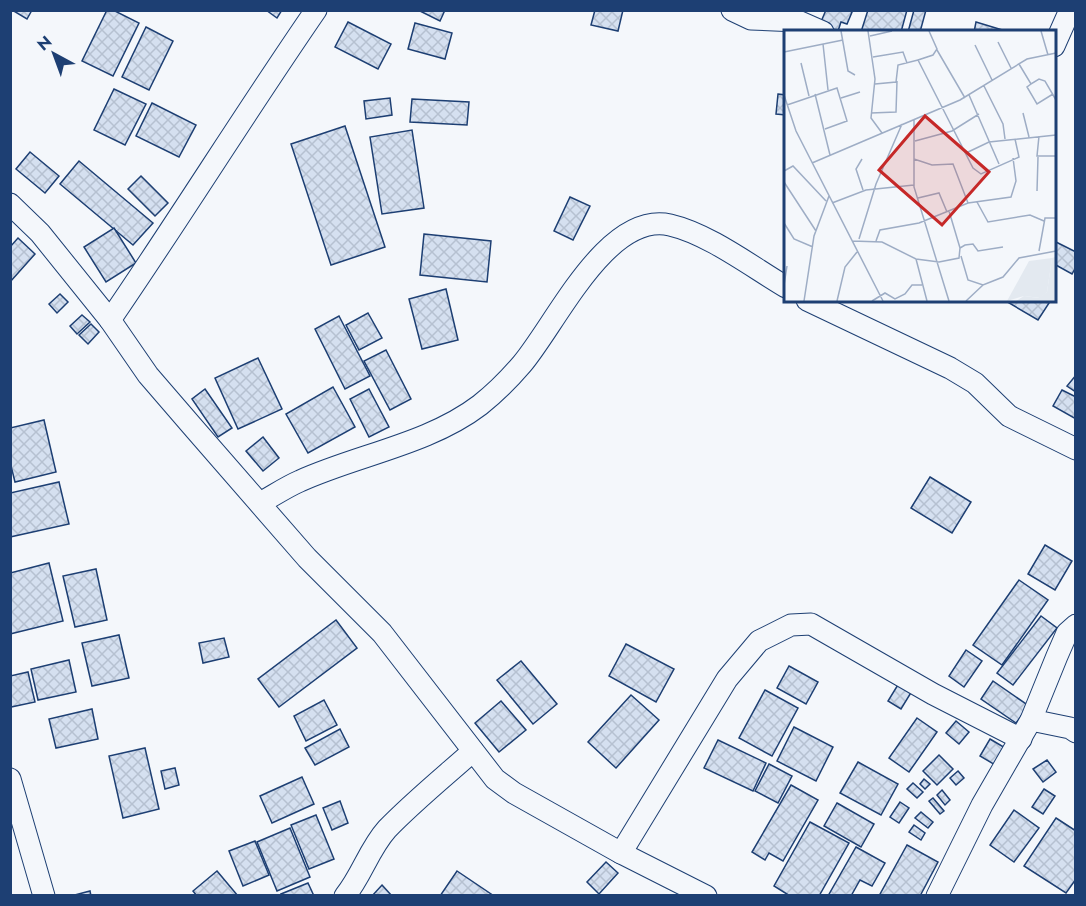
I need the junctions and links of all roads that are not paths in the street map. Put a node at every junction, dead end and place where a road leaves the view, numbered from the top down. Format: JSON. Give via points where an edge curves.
{"nodes":[{"id":1,"x":316,"y":10,"type":"edge"},
{"id":2,"x":732,"y":10,"type":"edge"},
{"id":3,"x":1070,"y":10,"type":"edge"},
{"id":4,"x":818,"y":30,"type":"edge"},
{"id":5,"x":1056,"y":42,"type":"edge"},
{"id":6,"x":10,"y":204,"type":"edge"},
{"id":7,"x":784,"y":286,"type":"edge"},
{"id":8,"x":811,"y":302,"type":"edge"},
{"id":9,"x":110,"y":320,"type":"junction"},
{"id":10,"x":1076,"y":449,"type":"edge"},
{"id":11,"x":260,"y":503,"type":"junction"},
{"id":12,"x":1076,"y":625,"type":"edge"},
{"id":13,"x":1031,"y":720,"type":"junction"},
{"id":14,"x":1076,"y":732,"type":"edge"},
{"id":15,"x":1021,"y":740,"type":"junction"},
{"id":16,"x":473,"y":751,"type":"junction"},
{"id":17,"x":10,"y":779,"type":"edge"},
{"id":18,"x":621,"y":853,"type":"junction"},
{"id":19,"x":44,"y":896,"type":"edge"},
{"id":20,"x":345,"y":896,"type":"edge"},
{"id":21,"x":705,"y":896,"type":"edge"},
{"id":22,"x":937,"y":896,"type":"edge"}],
"edges":[{"from":1,"to":9,"type":"street"},
{"from":2,"to":4,"type":"street","via":[[751,19],[798,21]]},
{"from":3,"to":5,"type":"street"},
{"from":6,"to":9,"type":"street","via":[[40,233]]},
{"from":7,"to":11,"type":"street","via":[[696,233],[668,225],[645,226],[626,234],[592,264],[522,364],[480,405],[448,424],[300,481]]},
{"from":8,"to":10,"type":"street","via":[[951,368],[975,383],[1009,416]]},
{"from":9,"to":11,"type":"street","via":[[148,375]]},
{"from":11,"to":16,"type":"street","via":[[307,558],[382,633]]},
{"from":12,"to":13,"type":"street","via":[[1067,633]]},
{"from":13,"to":14,"type":"street"},
{"from":13,"to":15,"type":"street"},
{"from":15,"to":18,"type":"street","via":[[811,624],[791,625],[759,641],[727,679]]},
{"from":15,"to":22,"type":"street","via":[[982,805]]},
{"from":16,"to":18,"type":"street","via":[[495,779],[514,793]]},
{"from":16,"to":20,"type":"street","via":[[387,829]]},
{"from":17,"to":19,"type":"street"},
{"from":18,"to":21,"type":"street"}]}
